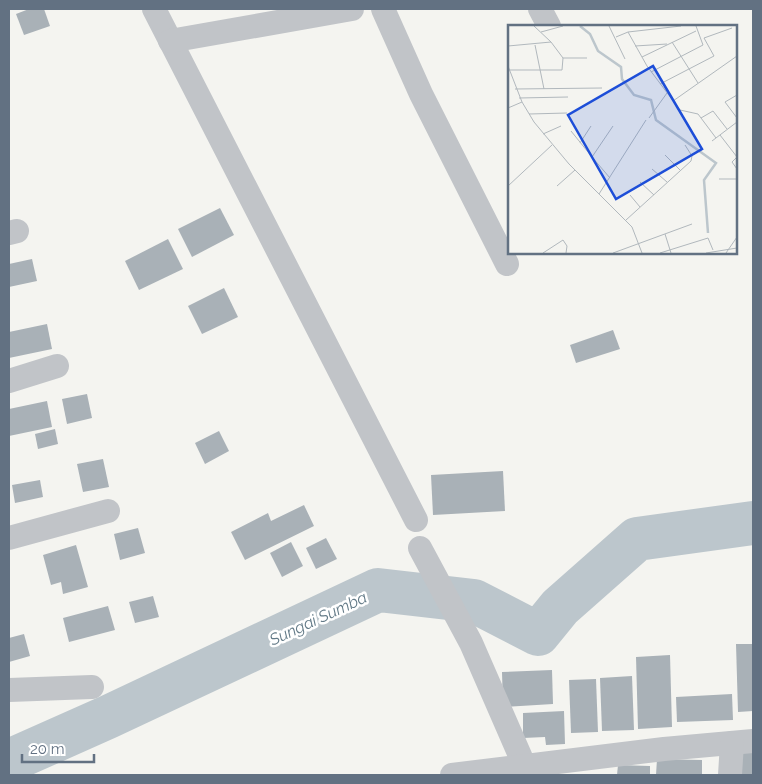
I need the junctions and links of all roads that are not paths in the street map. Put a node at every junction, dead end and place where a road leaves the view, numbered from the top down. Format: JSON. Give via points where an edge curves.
{"nodes":[{"id":1,"x":154,"y":9,"type":"edge"},
{"id":2,"x":352,"y":9,"type":"edge"},
{"id":3,"x":383,"y":9,"type":"edge"},
{"id":4,"x":540,"y":9,"type":"edge"},
{"id":5,"x":548,"y":25,"type":"edge"},
{"id":6,"x":170,"y":41,"type":"junction"},
{"id":7,"x":507,"y":264,"type":"dead end"},
{"id":8,"x":57,"y":366,"type":"dead end"},
{"id":9,"x":9,"y":381,"type":"edge"},
{"id":10,"x":108,"y":512,"type":"dead end"},
{"id":11,"x":416,"y":520,"type":"dead end"},
{"id":12,"x":9,"y":538,"type":"edge"},
{"id":13,"x":420,"y":548,"type":"dead end"},
{"id":14,"x":92,"y":687,"type":"dead end"},
{"id":15,"x":9,"y":690,"type":"edge"},
{"id":16,"x":743,"y":742,"type":"edge"},
{"id":17,"x":613,"y":765,"type":"edge"},
{"id":18,"x":524,"y":766,"type":"junction"},
{"id":19,"x":452,"y":775,"type":"edge"},
{"id":20,"x":730,"y":775,"type":"edge"}],
"edges":[{"from":1,"to":6,"type":"street"},
{"from":2,"to":6,"type":"street"},
{"from":3,"to":7,"type":"street","via":[[421,94]]},
{"from":4,"to":5,"type":"street"},
{"from":6,"to":11,"type":"street"},
{"from":8,"to":9,"type":"street"},
{"from":10,"to":12,"type":"street"},
{"from":13,"to":18,"type":"street","via":[[471,643]]},
{"from":14,"to":15,"type":"street"},
{"from":16,"to":17,"type":"street"},
{"from":16,"to":20,"type":"street"},
{"from":17,"to":18,"type":"street"},
{"from":18,"to":19,"type":"street"}]}
